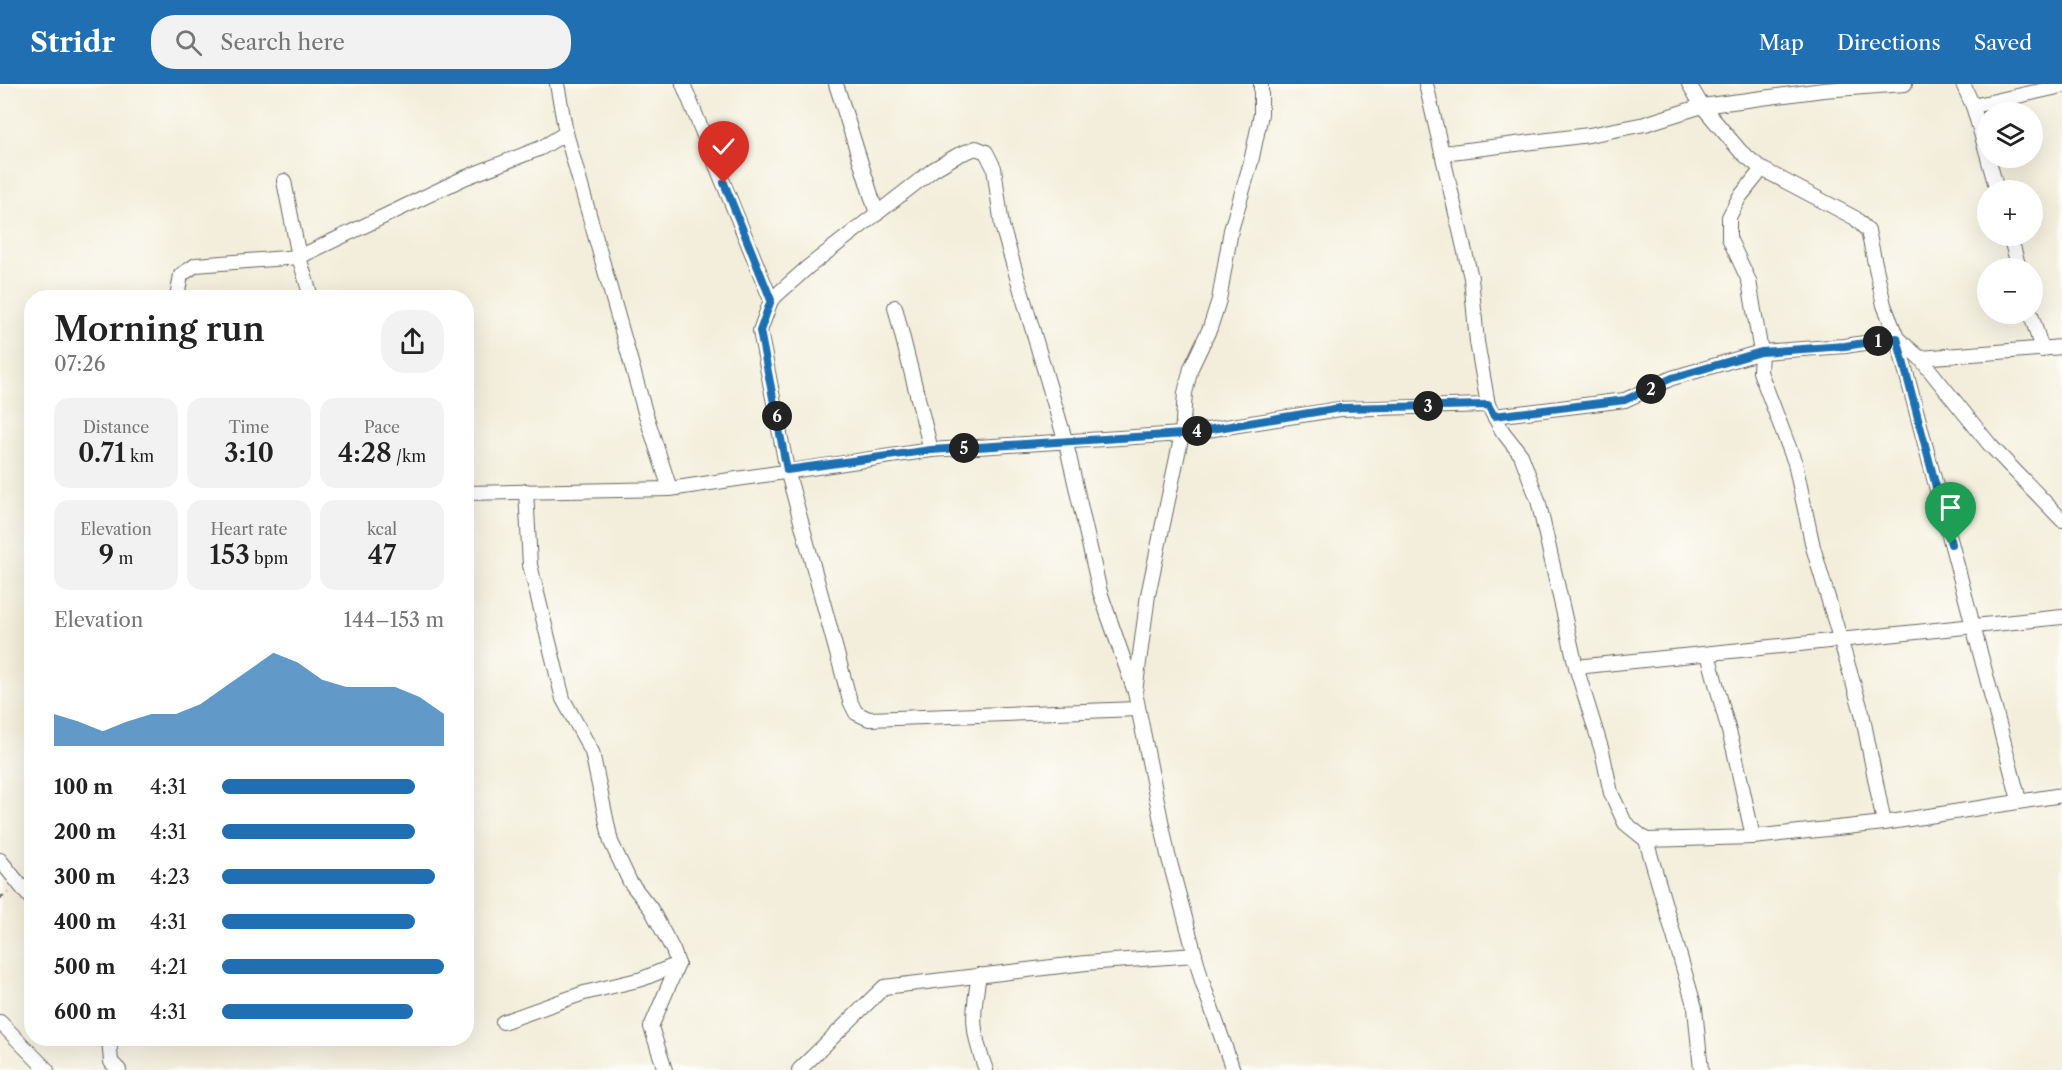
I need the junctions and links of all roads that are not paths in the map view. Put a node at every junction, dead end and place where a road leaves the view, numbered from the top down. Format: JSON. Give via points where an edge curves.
{"nodes":[{"id":1,"x":557,"y":84,"type":"edge"},
{"id":2,"x":683,"y":84,"type":"edge"},
{"id":3,"x":836,"y":84,"type":"edge"},
{"id":4,"x":1261,"y":84,"type":"edge"},
{"id":5,"x":1426,"y":84,"type":"edge"},
{"id":6,"x":1689,"y":84,"type":"edge"},
{"id":7,"x":1905,"y":84,"type":"edge"},
{"id":8,"x":1963,"y":84,"type":"edge"},
{"id":9,"x":2062,"y":86,"type":"edge"},
{"id":10,"x":1702,"y":106,"type":"junction"},
{"id":11,"x":1973,"y":106,"type":"junction"},
{"id":12,"x":1977,"y":120,"type":"edge"},
{"id":13,"x":566,"y":133,"type":"junction"},
{"id":14,"x":1443,"y":153,"type":"junction"},
{"id":15,"x":1762,"y":169,"type":"junction"},
{"id":16,"x":284,"y":181,"type":"dead end"},
{"id":17,"x":876,"y":214,"type":"junction"},
{"id":18,"x":299,"y":257,"type":"junction"},
{"id":19,"x":178,"y":290,"type":"edge"},
{"id":20,"x":309,"y":290,"type":"edge"},
{"id":21,"x":771,"y":300,"type":"junction"},
{"id":22,"x":895,"y":307,"type":"dead end"},
{"id":23,"x":2034,"y":324,"type":"edge"},
{"id":24,"x":1897,"y":338,"type":"junction"},
{"id":25,"x":2062,"y":347,"type":"edge"},
{"id":26,"x":2042,"y":351,"type":"junction"},
{"id":27,"x":1761,"y":352,"type":"junction"},
{"id":28,"x":1920,"y":358,"type":"junction"},
{"id":29,"x":1491,"y":410,"type":"junction"},
{"id":30,"x":1182,"y":434,"type":"junction"},
{"id":31,"x":1066,"y":443,"type":"junction"},
{"id":32,"x":931,"y":450,"type":"junction"},
{"id":33,"x":787,"y":470,"type":"junction"},
{"id":34,"x":670,"y":489,"type":"junction"},
{"id":35,"x":526,"y":491,"type":"junction"},
{"id":36,"x":474,"y":493,"type":"edge"},
{"id":37,"x":2062,"y":520,"type":"edge"},
{"id":38,"x":2062,"y":617,"type":"edge"},
{"id":39,"x":1974,"y":626,"type":"junction"},
{"id":40,"x":1843,"y":640,"type":"junction"},
{"id":41,"x":1708,"y":654,"type":"junction"},
{"id":42,"x":1576,"y":668,"type":"junction"},
{"id":43,"x":1135,"y":692,"type":"junction"},
{"id":44,"x":1138,"y":709,"type":"junction"},
{"id":45,"x":2062,"y":795,"type":"edge"},
{"id":46,"x":2019,"y":800,"type":"junction"},
{"id":47,"x":1884,"y":823,"type":"junction"},
{"id":48,"x":1753,"y":837,"type":"junction"},
{"id":49,"x":1646,"y":840,"type":"junction"},
{"id":50,"x":0,"y":860,"type":"edge"},
{"id":51,"x":24,"y":890,"type":"edge"},
{"id":52,"x":1195,"y":955,"type":"junction"},
{"id":53,"x":678,"y":964,"type":"junction"},
{"id":54,"x":979,"y":975,"type":"junction"},
{"id":55,"x":0,"y":1022,"type":"edge"},
{"id":56,"x":503,"y":1022,"type":"dead end"},
{"id":57,"x":109,"y":1046,"type":"edge"},
{"id":58,"x":47,"y":1070,"type":"edge"},
{"id":59,"x":119,"y":1070,"type":"edge"},
{"id":60,"x":664,"y":1070,"type":"edge"},
{"id":61,"x":799,"y":1070,"type":"edge"},
{"id":62,"x":986,"y":1070,"type":"edge"},
{"id":63,"x":1233,"y":1070,"type":"edge"},
{"id":64,"x":1701,"y":1070,"type":"edge"}],
"edges":[{"from":1,"to":13,"type":"street"},
{"from":2,"to":21,"type":"street"},
{"from":3,"to":17,"type":"street"},
{"from":4,"to":30,"type":"street","via":[[1261,114],[1251,162],[1231,230],[1219,300],[1191,368]]},
{"from":5,"to":14,"type":"street"},
{"from":6,"to":10,"type":"street"},
{"from":7,"to":10,"type":"street"},
{"from":8,"to":11,"type":"street"},
{"from":9,"to":11,"type":"street"},
{"from":10,"to":14,"type":"street","via":[[1644,124],[1589,135]]},
{"from":10,"to":15,"type":"street","via":[[1741,152]]},
{"from":11,"to":12,"type":"street"},
{"from":13,"to":18,"type":"street","via":[[541,148],[464,178]]},
{"from":13,"to":34,"type":"street"},
{"from":14,"to":29,"type":"street","via":[[1471,278],[1477,342]]},
{"from":15,"to":24,"type":"street","via":[[1855,218],[1869,231],[1884,304]]},
{"from":15,"to":27,"type":"street","via":[[1729,218],[1729,238],[1749,281]]},
{"from":16,"to":18,"type":"street"},
{"from":17,"to":21,"type":"street"},
{"from":17,"to":31,"type":"street","via":[[958,155],[976,148],[986,152],[994,168],[1002,226]]},
{"from":18,"to":19,"type":"street","via":[[196,265],[181,275]]},
{"from":18,"to":20,"type":"street"},
{"from":21,"to":33,"type":"street","via":[[760,331]]},
{"from":22,"to":32,"type":"street"},
{"from":23,"to":26,"type":"street"},
{"from":24,"to":27,"type":"street"},
{"from":24,"to":28,"type":"street"},
{"from":24,"to":39,"type":"street"},
{"from":25,"to":26,"type":"street"},
{"from":26,"to":28,"type":"street"},
{"from":27,"to":29,"type":"street","via":[[1672,378],[1625,400]]},
{"from":27,"to":40,"type":"street","via":[[1760,372],[1795,463],[1813,547]]},
{"from":28,"to":37,"type":"street","via":[[1990,446]]},
{"from":29,"to":30,"type":"street","via":[[1340,408]]},
{"from":29,"to":42,"type":"street","via":[[1521,455],[1538,500]]},
{"from":30,"to":31,"type":"street"},
{"from":30,"to":43,"type":"street","via":[[1148,595]]},
{"from":31,"to":32,"type":"street"},
{"from":31,"to":43,"type":"street","via":[[1100,592]]},
{"from":32,"to":33,"type":"street"},
{"from":33,"to":34,"type":"street"},
{"from":33,"to":44,"type":"street","via":[[856,713],[869,719]]},
{"from":34,"to":35,"type":"street"},
{"from":35,"to":36,"type":"street"},
{"from":35,"to":53,"type":"street","via":[[530,565],[563,699],[592,752],[611,842]]},
{"from":38,"to":39,"type":"street"},
{"from":39,"to":40,"type":"street"},
{"from":39,"to":46,"type":"street"},
{"from":40,"to":41,"type":"street"},
{"from":40,"to":47,"type":"street"},
{"from":41,"to":42,"type":"street"},
{"from":41,"to":48,"type":"street"},
{"from":42,"to":49,"type":"street","via":[[1611,793],[1625,823]]},
{"from":43,"to":44,"type":"street"},
{"from":44,"to":52,"type":"street","via":[[1168,855]]},
{"from":45,"to":46,"type":"street"},
{"from":46,"to":47,"type":"street"},
{"from":47,"to":48,"type":"street"},
{"from":48,"to":49,"type":"street"},
{"from":49,"to":64,"type":"street","via":[[1695,1008]]},
{"from":50,"to":51,"type":"street"},
{"from":52,"to":54,"type":"street"},
{"from":52,"to":63,"type":"street"},
{"from":53,"to":56,"type":"street"},
{"from":53,"to":60,"type":"street","via":[[651,1027]]},
{"from":54,"to":61,"type":"street","via":[[884,987]]},
{"from":54,"to":62,"type":"street","via":[[972,1016]]},
{"from":55,"to":58,"type":"street"},
{"from":57,"to":59,"type":"street","via":[[111,1062]]}]}
